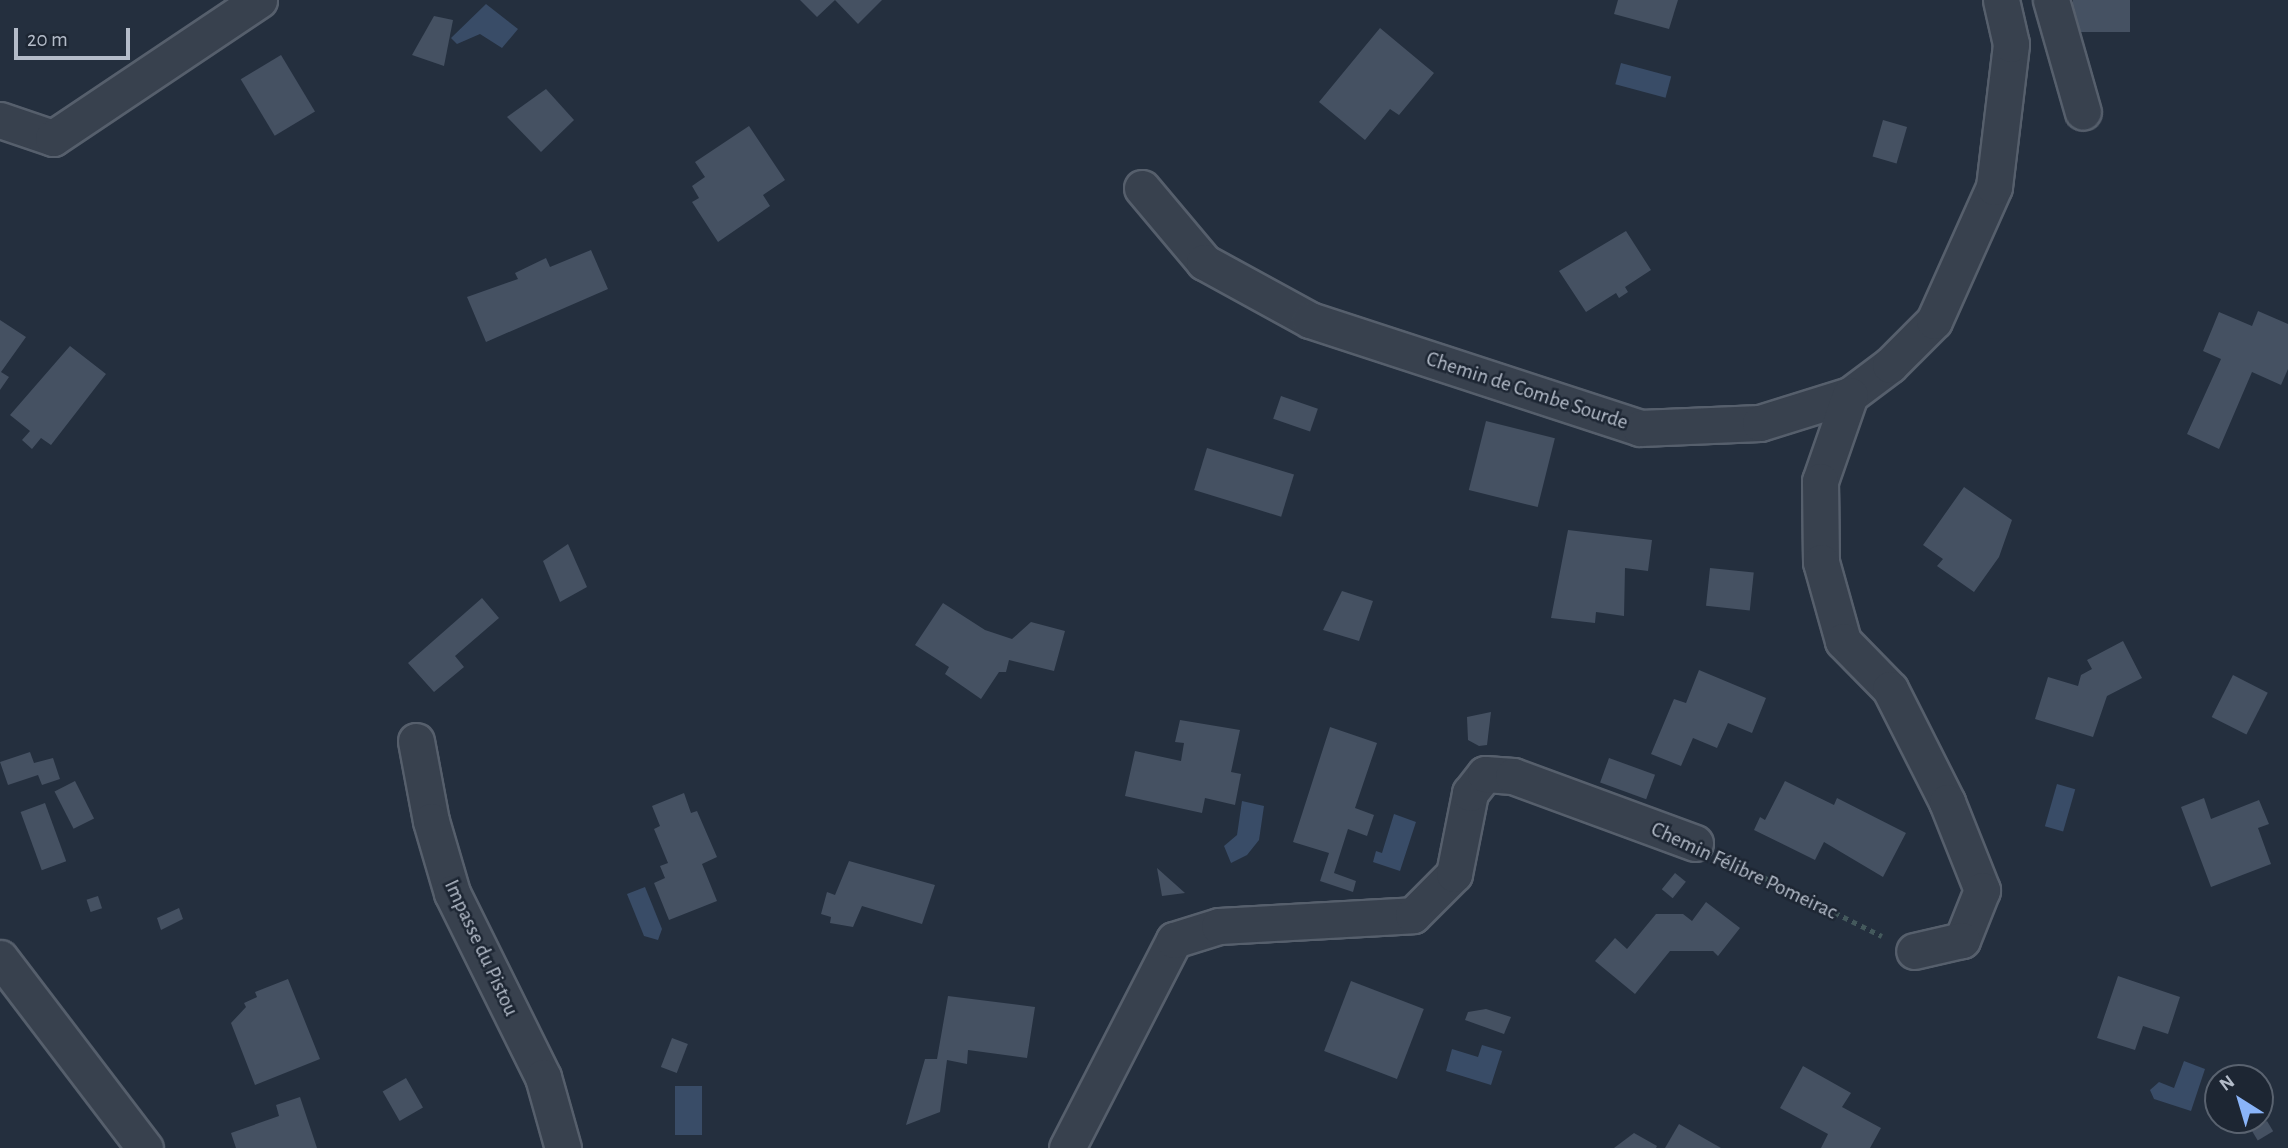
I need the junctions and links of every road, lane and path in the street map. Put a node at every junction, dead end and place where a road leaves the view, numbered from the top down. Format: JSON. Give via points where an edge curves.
{"nodes":[{"id":1,"x":259,"y":0,"type":"edge"},
{"id":2,"x":2001,"y":0,"type":"edge"},
{"id":3,"x":2051,"y":0,"type":"edge"},
{"id":4,"x":2083,"y":112,"type":"dead end"},
{"id":5,"x":0,"y":120,"type":"edge"},
{"id":6,"x":1142,"y":188,"type":"dead end"},
{"id":7,"x":1850,"y":395,"type":"junction"},
{"id":8,"x":416,"y":741,"type":"dead end"},
{"id":9,"x":1695,"y":843,"type":"joint"},
{"id":10,"x":1913,"y":951,"type":"joint"},
{"id":11,"x":0,"y":958,"type":"edge"},
{"id":12,"x":145,"y":1148,"type":"edge"},
{"id":13,"x":563,"y":1148,"type":"edge"},
{"id":14,"x":1067,"y":1148,"type":"edge"}],
"edges":[{"from":1,"to":5,"type":"street","via":[[53,138]]},
{"from":2,"to":7,"type":"street","name":"Chemin de Combe Sourde","via":[[2011,44],[1994,187],[1934,321],[1891,365]]},
{"from":3,"to":4,"type":"street"},
{"from":6,"to":7,"type":"street","name":"Chemin de Combe Sourde","via":[[1204,262],[1310,320],[1640,428],[1760,423]]},
{"from":7,"to":10,"type":"street","via":[[1821,481],[1821,562],[1843,641],[1890,690],[1947,802],[1982,890],[1962,940]]},
{"from":8,"to":13,"type":"street","name":"Impasse du Pistou","via":[[431,821],[452,893],[542,1077]]},
{"from":9,"to":10,"type":"path","name":"Chemin Félibre Pomeirac"},
{"from":9,"to":14,"type":"street","name":"Chemin Félibre Pomeirac","via":[[1513,776],[1485,774],[1470,793],[1454,874],[1413,915],[1219,926],[1174,940]]},
{"from":11,"to":12,"type":"street"}]}
